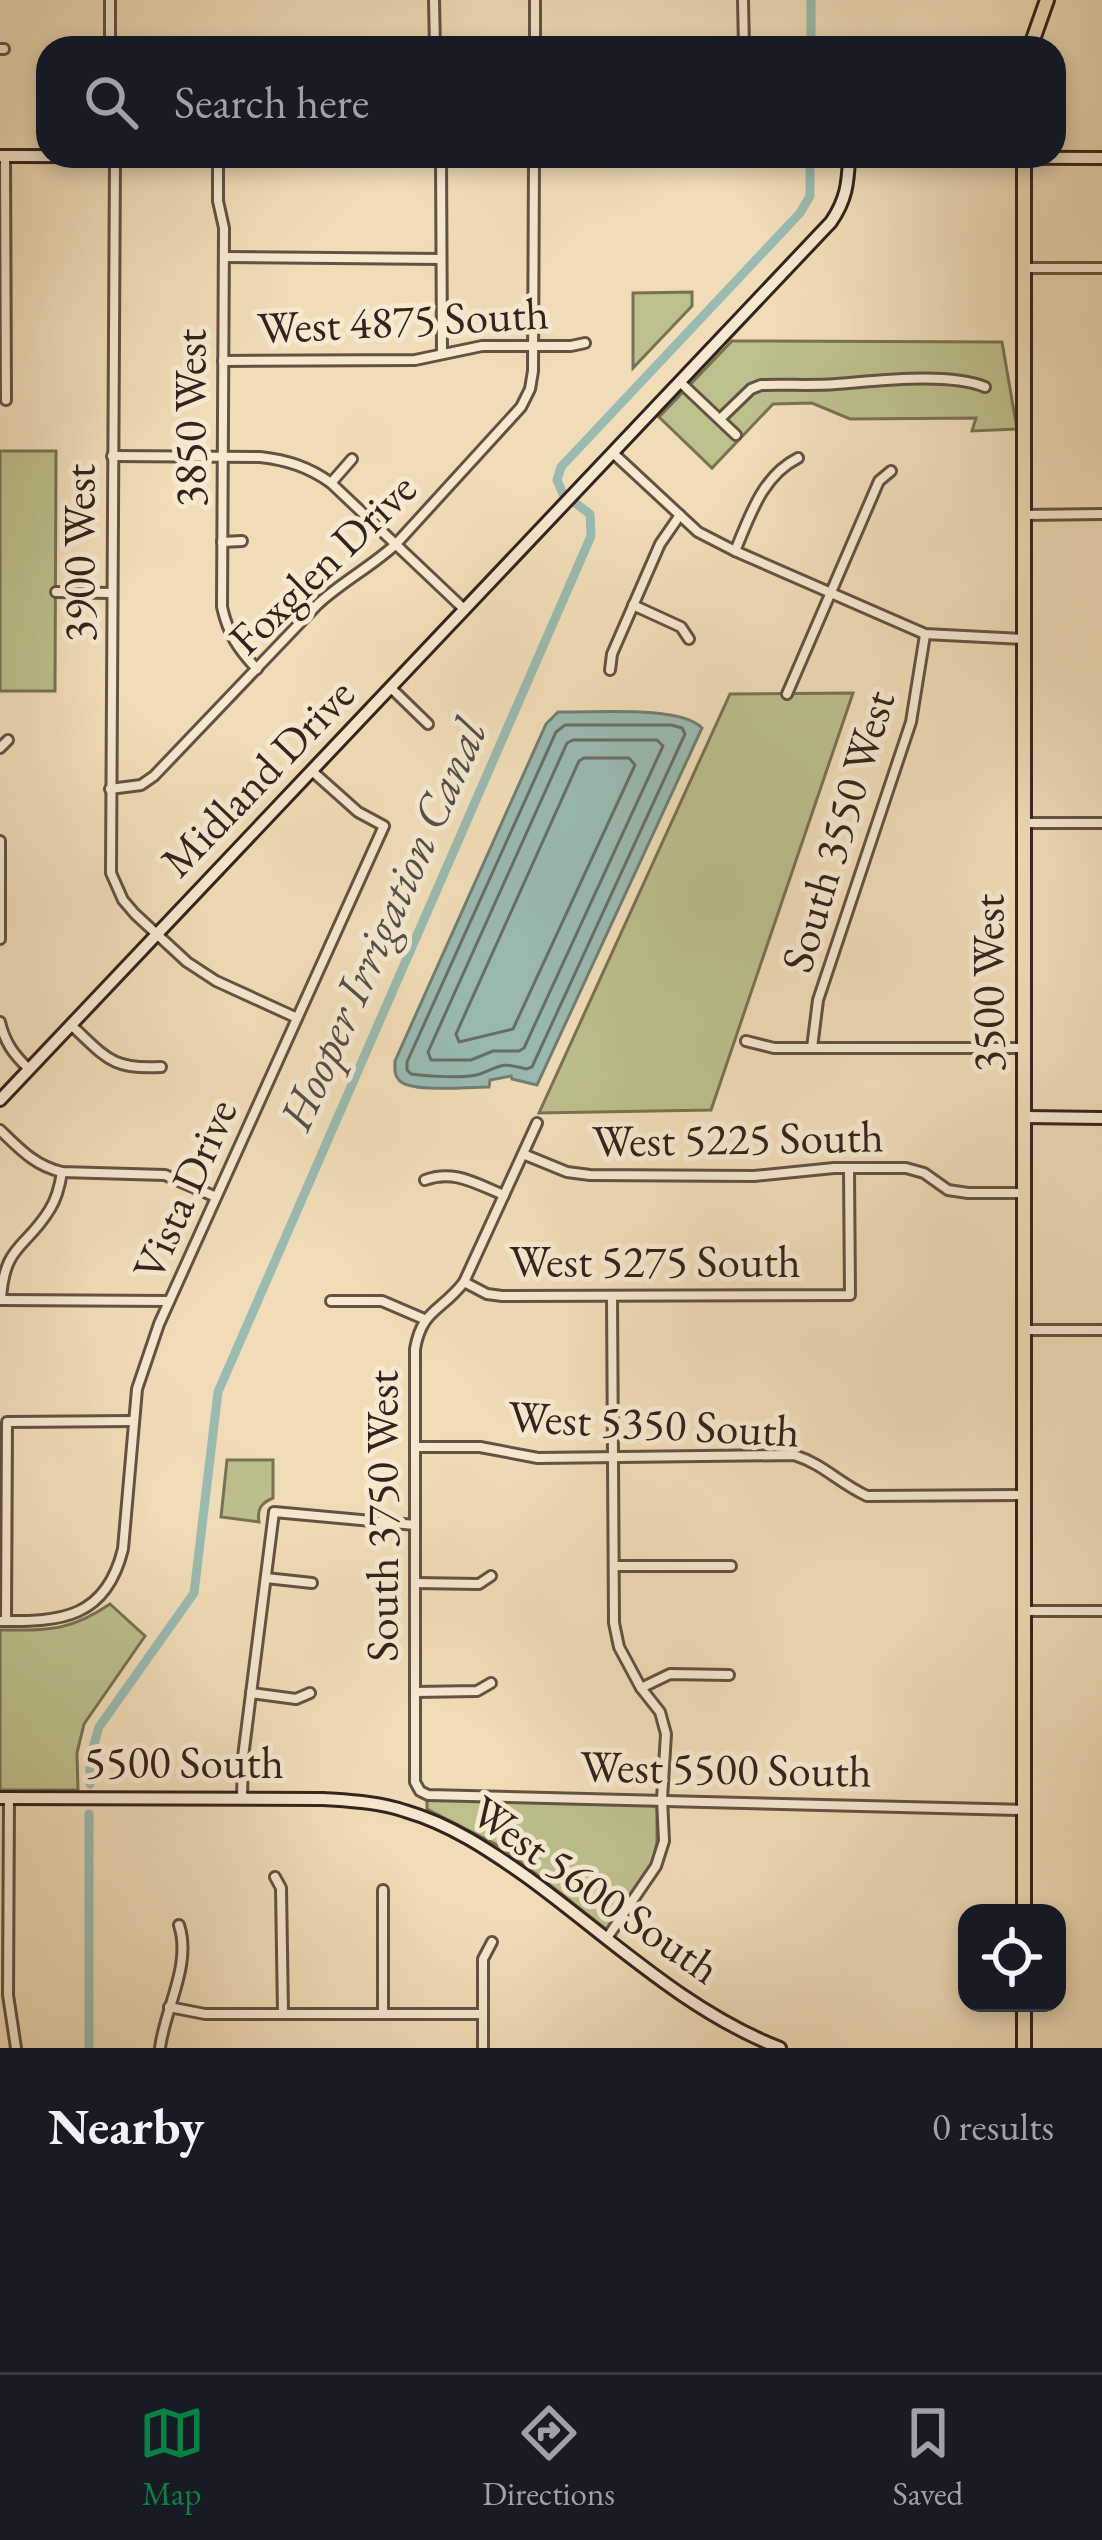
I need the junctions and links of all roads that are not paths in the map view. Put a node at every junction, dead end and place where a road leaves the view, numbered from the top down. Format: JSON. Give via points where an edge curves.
{"nodes":[{"id":1,"x":110,"y":0,"type":"edge"},
{"id":2,"x":434,"y":0,"type":"edge"},
{"id":3,"x":535,"y":0,"type":"edge"},
{"id":4,"x":743,"y":0,"type":"edge"},
{"id":5,"x":1047,"y":0,"type":"edge"},
{"id":6,"x":110,"y":36,"type":"edge"},
{"id":7,"x":435,"y":36,"type":"edge"},
{"id":8,"x":535,"y":36,"type":"edge"},
{"id":9,"x":744,"y":36,"type":"edge"},
{"id":10,"x":1034,"y":36,"type":"edge"},
{"id":11,"x":2,"y":156,"type":"edge"},
{"id":12,"x":36,"y":156,"type":"edge"},
{"id":13,"x":1066,"y":158,"type":"edge"},
{"id":14,"x":1102,"y":158,"type":"edge"},
{"id":15,"x":115,"y":168,"type":"edge"},
{"id":16,"x":218,"y":168,"type":"edge"},
{"id":17,"x":441,"y":168,"type":"edge"},
{"id":18,"x":534,"y":168,"type":"edge"},
{"id":19,"x":849,"y":168,"type":"edge"},
{"id":20,"x":1024,"y":168,"type":"edge"},
{"id":21,"x":224,"y":257,"type":"junction"},
{"id":22,"x":441,"y":259,"type":"junction"},
{"id":23,"x":1024,"y":268,"type":"junction"},
{"id":24,"x":1102,"y":268,"type":"edge"},
{"id":25,"x":585,"y":343,"type":"dead end"},
{"id":26,"x":533,"y":346,"type":"junction"},
{"id":27,"x":442,"y":353,"type":"junction"},
{"id":28,"x":3,"y":359,"type":"edge"},
{"id":29,"x":224,"y":361,"type":"junction"},
{"id":30,"x":680,"y":382,"type":"junction"},
{"id":31,"x":986,"y":387,"type":"dead end"},
{"id":32,"x":6,"y":400,"type":"dead end"},
{"id":33,"x":720,"y":419,"type":"junction"},
{"id":34,"x":736,"y":435,"type":"dead end"},
{"id":35,"x":613,"y":453,"type":"junction"},
{"id":36,"x":112,"y":456,"type":"junction"},
{"id":37,"x":223,"y":457,"type":"junction"},
{"id":38,"x":798,"y":458,"type":"dead end"},
{"id":39,"x":352,"y":459,"type":"dead end"},
{"id":40,"x":891,"y":471,"type":"dead end"},
{"id":41,"x":331,"y":483,"type":"junction"},
{"id":42,"x":1102,"y":514,"type":"edge"},
{"id":43,"x":680,"y":515,"type":"junction"},
{"id":44,"x":1024,"y":515,"type":"junction"},
{"id":45,"x":222,"y":542,"type":"junction"},
{"id":46,"x":242,"y":542,"type":"dead end"},
{"id":47,"x":396,"y":544,"type":"junction"},
{"id":48,"x":735,"y":551,"type":"junction"},
{"id":49,"x":56,"y":592,"type":"dead end"},
{"id":50,"x":831,"y":592,"type":"junction"},
{"id":51,"x":111,"y":593,"type":"junction"},
{"id":52,"x":633,"y":605,"type":"junction"},
{"id":53,"x":465,"y":610,"type":"junction"},
{"id":54,"x":925,"y":634,"type":"junction"},
{"id":55,"x":1024,"y":638,"type":"junction"},
{"id":56,"x":689,"y":640,"type":"dead end"},
{"id":57,"x":257,"y":669,"type":"junction"},
{"id":58,"x":610,"y":670,"type":"dead end"},
{"id":59,"x":391,"y":688,"type":"junction"},
{"id":60,"x":787,"y":694,"type":"dead end"},
{"id":61,"x":428,"y":724,"type":"dead end"},
{"id":62,"x":8,"y":740,"type":"dead end"},
{"id":63,"x":0,"y":748,"type":"edge"},
{"id":64,"x":312,"y":771,"type":"junction"},
{"id":65,"x":110,"y":790,"type":"junction"},
{"id":66,"x":1102,"y":823,"type":"edge"},
{"id":67,"x":1024,"y":824,"type":"junction"},
{"id":68,"x":0,"y":841,"type":"edge"},
{"id":69,"x":157,"y":934,"type":"junction"},
{"id":70,"x":0,"y":939,"type":"edge"},
{"id":71,"x":297,"y":1018,"type":"junction"},
{"id":72,"x":0,"y":1022,"type":"edge"},
{"id":73,"x":71,"y":1025,"type":"junction"},
{"id":74,"x":746,"y":1041,"type":"dead end"},
{"id":75,"x":812,"y":1048,"type":"junction"},
{"id":76,"x":1024,"y":1048,"type":"junction"},
{"id":77,"x":161,"y":1067,"type":"dead end"},
{"id":78,"x":29,"y":1070,"type":"junction"},
{"id":79,"x":0,"y":1100,"type":"edge"},
{"id":80,"x":1025,"y":1117,"type":"junction"},
{"id":81,"x":1102,"y":1118,"type":"edge"},
{"id":82,"x":537,"y":1123,"type":"dead end"},
{"id":83,"x":0,"y":1130,"type":"edge"},
{"id":84,"x":523,"y":1154,"type":"junction"},
{"id":85,"x":849,"y":1169,"type":"junction"},
{"id":86,"x":62,"y":1172,"type":"junction"},
{"id":87,"x":425,"y":1180,"type":"dead end"},
{"id":88,"x":1024,"y":1193,"type":"junction"},
{"id":89,"x":504,"y":1196,"type":"junction"},
{"id":90,"x":216,"y":1197,"type":"junction"},
{"id":91,"x":464,"y":1282,"type":"junction"},
{"id":92,"x":612,"y":1296,"type":"junction"},
{"id":93,"x":0,"y":1300,"type":"edge"},
{"id":94,"x":169,"y":1301,"type":"junction"},
{"id":95,"x":331,"y":1301,"type":"dead end"},
{"id":96,"x":424,"y":1319,"type":"junction"},
{"id":97,"x":1023,"y":1330,"type":"junction"},
{"id":98,"x":1102,"y":1330,"type":"edge"},
{"id":99,"x":134,"y":1421,"type":"junction"},
{"id":100,"x":415,"y":1448,"type":"junction"},
{"id":101,"x":613,"y":1456,"type":"junction"},
{"id":102,"x":1024,"y":1495,"type":"junction"},
{"id":103,"x":415,"y":1525,"type":"junction"},
{"id":104,"x":614,"y":1566,"type":"junction"},
{"id":105,"x":731,"y":1566,"type":"dead end"},
{"id":106,"x":490,"y":1576,"type":"dead end"},
{"id":107,"x":266,"y":1578,"type":"junction"},
{"id":108,"x":312,"y":1583,"type":"dead end"},
{"id":109,"x":415,"y":1583,"type":"junction"},
{"id":110,"x":1024,"y":1611,"type":"junction"},
{"id":111,"x":1102,"y":1611,"type":"edge"},
{"id":112,"x":3,"y":1622,"type":"edge"},
{"id":113,"x":729,"y":1675,"type":"dead end"},
{"id":114,"x":491,"y":1683,"type":"dead end"},
{"id":115,"x":641,"y":1688,"type":"junction"},
{"id":116,"x":415,"y":1692,"type":"junction"},
{"id":117,"x":310,"y":1693,"type":"dead end"},
{"id":118,"x":251,"y":1694,"type":"junction"},
{"id":119,"x":428,"y":1795,"type":"joint"},
{"id":120,"x":4,"y":1798,"type":"edge"},
{"id":121,"x":242,"y":1798,"type":"junction"},
{"id":122,"x":662,"y":1799,"type":"junction"},
{"id":123,"x":367,"y":1802,"type":"joint"},
{"id":124,"x":1023,"y":1810,"type":"junction"},
{"id":125,"x":275,"y":1876,"type":"dead end"},
{"id":126,"x":383,"y":1889,"type":"dead end"},
{"id":127,"x":1024,"y":1904,"type":"edge"},
{"id":128,"x":178,"y":1925,"type":"dead end"},
{"id":129,"x":607,"y":1938,"type":"junction"},
{"id":130,"x":493,"y":1942,"type":"dead end"},
{"id":131,"x":170,"y":2007,"type":"junction"},
{"id":132,"x":1024,"y":2012,"type":"edge"},
{"id":133,"x":283,"y":2014,"type":"junction"},
{"id":134,"x":382,"y":2014,"type":"junction"},
{"id":135,"x":483,"y":2014,"type":"junction"},
{"id":136,"x":16,"y":2048,"type":"edge"},
{"id":137,"x":160,"y":2048,"type":"edge"},
{"id":138,"x":483,"y":2048,"type":"edge"},
{"id":139,"x":779,"y":2048,"type":"edge"},
{"id":140,"x":1024,"y":2048,"type":"edge"}],
"edges":[{"from":1,"to":6,"type":"street"},
{"from":2,"to":7,"type":"street"},
{"from":3,"to":8,"type":"street"},
{"from":4,"to":9,"type":"street"},
{"from":5,"to":10,"type":"main road"},
{"from":11,"to":12,"type":"street"},
{"from":11,"to":28,"type":"street"},
{"from":13,"to":14,"type":"street"},
{"from":15,"to":36,"type":"street","name":"3900 West"},
{"from":16,"to":21,"type":"street","name":"3850 West"},
{"from":17,"to":22,"type":"street"},
{"from":18,"to":26,"type":"street","name":"Foxglen Drive"},
{"from":19,"to":30,"type":"street","name":"Midland Drive","via":[[831,222]]},
{"from":20,"to":23,"type":"main road","name":"3500 West"},
{"from":21,"to":22,"type":"street"},
{"from":21,"to":29,"type":"street","name":"3850 West"},
{"from":22,"to":27,"type":"street"},
{"from":23,"to":24,"type":"street"},
{"from":23,"to":44,"type":"main road","name":"3500 West"},
{"from":25,"to":26,"type":"street","name":"West 4875 South"},
{"from":26,"to":27,"type":"street","name":"West 4875 South"},
{"from":26,"to":47,"type":"street","name":"Foxglen Drive","via":[[521,407]]},
{"from":27,"to":29,"type":"street","name":"West 4875 South","via":[[415,360]]},
{"from":28,"to":32,"type":"street"},
{"from":29,"to":37,"type":"street","name":"3850 West"},
{"from":30,"to":33,"type":"street"},
{"from":30,"to":35,"type":"street","name":"Midland Drive"},
{"from":31,"to":33,"type":"street","via":[[760,385]]},
{"from":33,"to":34,"type":"street"},
{"from":35,"to":43,"type":"street"},
{"from":35,"to":53,"type":"street","name":"Midland Drive"},
{"from":36,"to":37,"type":"street"},
{"from":36,"to":51,"type":"street","name":"3900 West"},
{"from":37,"to":41,"type":"street","via":[[281,460]]},
{"from":37,"to":45,"type":"street","name":"3850 West"},
{"from":38,"to":48,"type":"street","via":[[760,494]]},
{"from":39,"to":41,"type":"street"},
{"from":40,"to":50,"type":"street","via":[[879,481]]},
{"from":41,"to":47,"type":"street"},
{"from":42,"to":44,"type":"street"},
{"from":43,"to":48,"type":"street"},
{"from":43,"to":52,"type":"street"},
{"from":44,"to":55,"type":"main road","name":"3500 West"},
{"from":45,"to":46,"type":"street"},
{"from":45,"to":57,"type":"street","name":"3850 West","via":[[228,631]]},
{"from":47,"to":53,"type":"street"},
{"from":47,"to":57,"type":"street","name":"Foxglen Drive","via":[[338,586]]},
{"from":48,"to":50,"type":"street"},
{"from":49,"to":51,"type":"street"},
{"from":50,"to":54,"type":"street"},
{"from":50,"to":60,"type":"street"},
{"from":51,"to":65,"type":"street","name":"3900 West"},
{"from":52,"to":56,"type":"street","via":[[681,627]]},
{"from":52,"to":58,"type":"street"},
{"from":53,"to":59,"type":"street","name":"Midland Drive"},
{"from":54,"to":55,"type":"street"},
{"from":54,"to":75,"type":"street","name":"South 3550 West","via":[[911,722],[818,1000]]},
{"from":55,"to":67,"type":"main road","name":"3500 West"},
{"from":57,"to":65,"type":"street","name":"Foxglen Drive","via":[[154,776]]},
{"from":59,"to":61,"type":"street"},
{"from":59,"to":64,"type":"street","name":"Midland Drive"},
{"from":62,"to":63,"type":"street"},
{"from":64,"to":69,"type":"street","name":"Midland Drive"},
{"from":64,"to":71,"type":"street","name":"Vista Drive","via":[[384,826]]},
{"from":65,"to":69,"type":"street","name":"3900 West","via":[[115,887]]},
{"from":66,"to":67,"type":"street"},
{"from":67,"to":76,"type":"main road","name":"3500 West"},
{"from":68,"to":70,"type":"street"},
{"from":69,"to":71,"type":"street","name":"3900 West","via":[[215,981]]},
{"from":69,"to":73,"type":"street","name":"Midland Drive"},
{"from":71,"to":90,"type":"street","name":"Vista Drive"},
{"from":72,"to":78,"type":"street"},
{"from":73,"to":77,"type":"street","via":[[117,1064]]},
{"from":73,"to":78,"type":"street","name":"Midland Drive"},
{"from":74,"to":75,"type":"street"},
{"from":75,"to":76,"type":"street"},
{"from":76,"to":80,"type":"main road","name":"3500 West"},
{"from":78,"to":79,"type":"street","name":"Midland Drive"},
{"from":80,"to":81,"type":"street"},
{"from":80,"to":88,"type":"main road","name":"3500 West"},
{"from":82,"to":84,"type":"street","name":"South 3750 West"},
{"from":83,"to":86,"type":"street","via":[[36,1163]]},
{"from":84,"to":85,"type":"street","name":"West 5225 South","via":[[590,1175]]},
{"from":84,"to":89,"type":"street","name":"South 3750 West"},
{"from":85,"to":88,"type":"street","name":"West 5225 South","via":[[906,1168],[948,1190]]},
{"from":85,"to":92,"type":"street","name":"West 5275 South","via":[[850,1295]]},
{"from":86,"to":90,"type":"street","via":[[165,1175]]},
{"from":86,"to":93,"type":"street","via":[[50,1210],[12,1254]]},
{"from":87,"to":89,"type":"street","via":[[455,1175]]},
{"from":88,"to":97,"type":"main road","name":"3500 West"},
{"from":89,"to":91,"type":"street","name":"South 3750 West"},
{"from":90,"to":94,"type":"street","name":"Vista Drive"},
{"from":91,"to":92,"type":"street","name":"West 5275 South","via":[[502,1296]]},
{"from":91,"to":96,"type":"street","name":"South 3750 West"},
{"from":92,"to":101,"type":"street"},
{"from":93,"to":94,"type":"street"},
{"from":94,"to":99,"type":"street","name":"Vista Drive","via":[[142,1367]]},
{"from":95,"to":96,"type":"street","via":[[382,1301]]},
{"from":96,"to":100,"type":"street","name":"South 3750 West","via":[[415,1349]]},
{"from":97,"to":98,"type":"street"},
{"from":97,"to":102,"type":"main road","name":"3500 West"},
{"from":99,"to":112,"type":"street","name":"Vista Drive","via":[[123,1550],[103,1594],[54,1620]]},
{"from":99,"to":112,"type":"street","via":[[7,1422]]},
{"from":100,"to":101,"type":"street","name":"West 5350 South"},
{"from":100,"to":103,"type":"street","name":"South 3750 West"},
{"from":101,"to":102,"type":"street","name":"West 5350 South","via":[[794,1455],[867,1496]]},
{"from":101,"to":104,"type":"street"},
{"from":102,"to":110,"type":"main road","name":"3500 West"},
{"from":103,"to":107,"type":"street","via":[[274,1512]]},
{"from":103,"to":109,"type":"street","name":"South 3750 West"},
{"from":104,"to":105,"type":"street"},
{"from":104,"to":115,"type":"street","via":[[617,1635]]},
{"from":106,"to":109,"type":"street","via":[[479,1584]]},
{"from":107,"to":108,"type":"street"},
{"from":107,"to":118,"type":"street"},
{"from":109,"to":116,"type":"street","name":"South 3750 West"},
{"from":110,"to":111,"type":"street"},
{"from":110,"to":124,"type":"main road","name":"3500 West"},
{"from":113,"to":115,"type":"street","via":[[670,1674]]},
{"from":114,"to":116,"type":"street","via":[[477,1691]]},
{"from":115,"to":122,"type":"street","via":[[666,1734]]},
{"from":116,"to":119,"type":"street","name":"South 3750 West","via":[[415,1782]]},
{"from":117,"to":118,"type":"street"},
{"from":118,"to":121,"type":"street"},
{"from":119,"to":122,"type":"street","name":"West 5500 South"},
{"from":120,"to":121,"type":"street","name":"5500 South"},
{"from":120,"to":136,"type":"street"},
{"from":121,"to":123,"type":"street","name":"5500 South"},
{"from":122,"to":124,"type":"street","name":"West 5500 South"},
{"from":122,"to":129,"type":"street","via":[[656,1866]]},
{"from":123,"to":129,"type":"street","name":"West 5600 South","via":[[461,1835]]},
{"from":124,"to":127,"type":"main road","name":"3500 West"},
{"from":125,"to":133,"type":"street"},
{"from":126,"to":134,"type":"street"},
{"from":128,"to":131,"type":"street","via":[[183,1957]]},
{"from":129,"to":139,"type":"street","name":"West 5600 South","via":[[680,1993]]},
{"from":130,"to":135,"type":"street","via":[[483,1959]]},
{"from":131,"to":133,"type":"street"},
{"from":131,"to":137,"type":"street"},
{"from":132,"to":140,"type":"main road"},
{"from":133,"to":134,"type":"street"},
{"from":134,"to":135,"type":"street"},
{"from":135,"to":138,"type":"street"}]}
